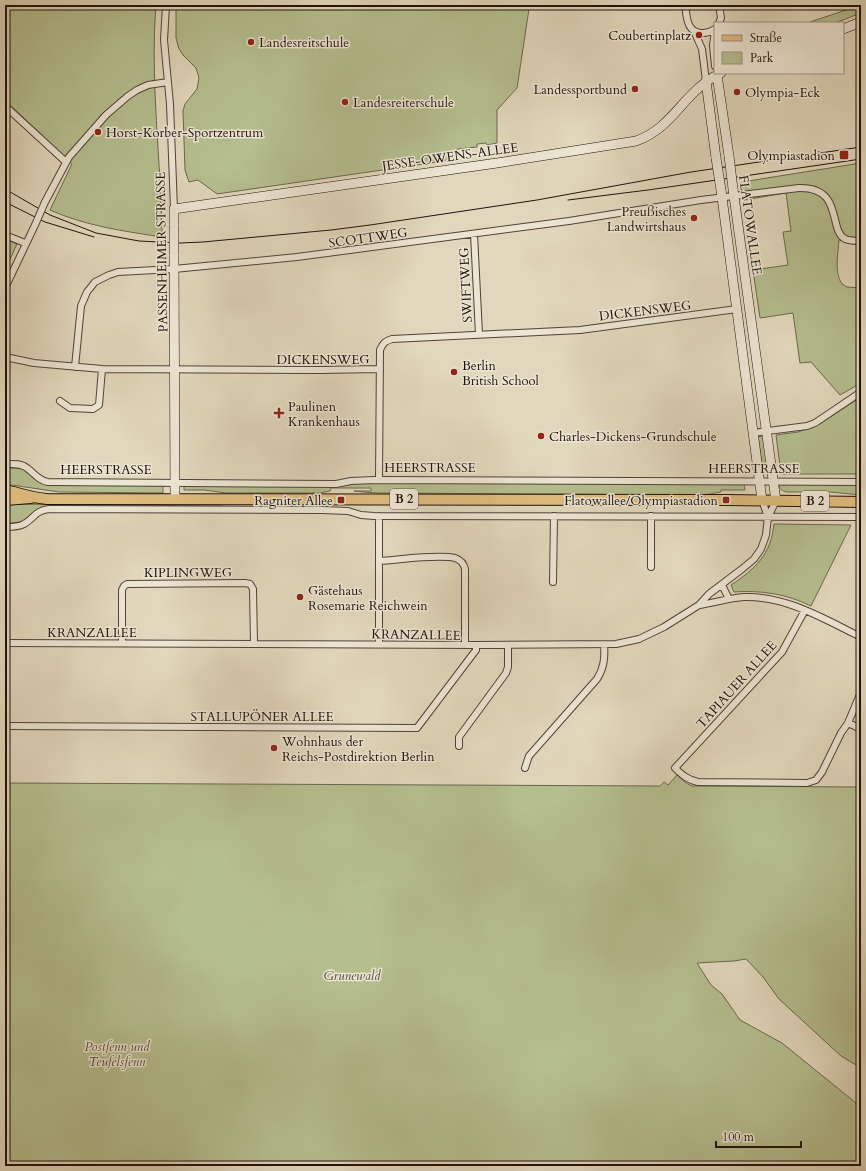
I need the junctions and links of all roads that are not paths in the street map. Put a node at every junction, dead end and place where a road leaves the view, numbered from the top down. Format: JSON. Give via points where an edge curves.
{"nodes":[{"id":1,"x":166,"y":5,"type":"edge"},
{"id":2,"x":685,"y":5,"type":"edge"},
{"id":3,"x":719,"y":5,"type":"edge"},
{"id":4,"x":719,"y":22,"type":"edge"},
{"id":5,"x":861,"y":22,"type":"edge"},
{"id":6,"x":844,"y":29,"type":"edge"},
{"id":7,"x":714,"y":30,"type":"edge"},
{"id":8,"x":694,"y":31,"type":"junction"},
{"id":9,"x":714,"y":38,"type":"edge"},
{"id":10,"x":714,"y":52,"type":"edge"},
{"id":11,"x":715,"y":74,"type":"edge"},
{"id":12,"x":717,"y":74,"type":"edge"},
{"id":13,"x":706,"y":81,"type":"junction"},
{"id":14,"x":168,"y":82,"type":"junction"},
{"id":15,"x":5,"y":106,"type":"edge"},
{"id":16,"x":66,"y":162,"type":"junction"},
{"id":17,"x":734,"y":192,"type":"junction"},
{"id":18,"x":721,"y":194,"type":"junction"},
{"id":19,"x":174,"y":209,"type":"junction"},
{"id":20,"x":474,"y":234,"type":"junction"},
{"id":21,"x":5,"y":235,"type":"edge"},
{"id":22,"x":861,"y":241,"type":"edge"},
{"id":23,"x":26,"y":243,"type":"junction"},
{"id":24,"x":174,"y":265,"type":"junction"},
{"id":25,"x":5,"y":288,"type":"edge"},
{"id":26,"x":749,"y":307,"type":"junction"},
{"id":27,"x":737,"y":309,"type":"junction"},
{"id":28,"x":479,"y":334,"type":"junction"},
{"id":29,"x":5,"y":357,"type":"edge"},
{"id":30,"x":75,"y":367,"type":"junction"},
{"id":31,"x":102,"y":369,"type":"junction"},
{"id":32,"x":175,"y":369,"type":"junction"},
{"id":33,"x":380,"y":369,"type":"junction"},
{"id":34,"x":861,"y":392,"type":"edge"},
{"id":35,"x":60,"y":401,"type":"dead end"},
{"id":36,"x":766,"y":432,"type":"junction"},
{"id":37,"x":753,"y":433,"type":"junction"},
{"id":38,"x":5,"y":464,"type":"edge"},
{"id":39,"x":379,"y":480,"type":"junction"},
{"id":40,"x":759,"y":481,"type":"junction"},
{"id":41,"x":772,"y":481,"type":"junction"},
{"id":42,"x":861,"y":482,"type":"edge"},
{"id":43,"x":176,"y":483,"type":"junction"},
{"id":44,"x":5,"y":490,"type":"edge"},
{"id":45,"x":32,"y":498,"type":"junction"},
{"id":46,"x":175,"y":499,"type":"junction"},
{"id":47,"x":5,"y":500,"type":"edge"},
{"id":48,"x":762,"y":500,"type":"junction"},
{"id":49,"x":776,"y":500,"type":"junction"},
{"id":50,"x":861,"y":502,"type":"edge"},
{"id":51,"x":379,"y":516,"type":"junction"},
{"id":52,"x":554,"y":516,"type":"junction"},
{"id":53,"x":651,"y":516,"type":"junction"},
{"id":54,"x":768,"y":517,"type":"junction"},
{"id":55,"x":861,"y":517,"type":"edge"},
{"id":56,"x":5,"y":527,"type":"edge"},
{"id":57,"x":379,"y":561,"type":"junction"},
{"id":58,"x":651,"y":567,"type":"dead end"},
{"id":59,"x":553,"y":582,"type":"dead end"},
{"id":60,"x":722,"y":585,"type":"junction"},
{"id":61,"x":729,"y":599,"type":"junction"},
{"id":62,"x":699,"y":605,"type":"junction"},
{"id":63,"x":806,"y":610,"type":"junction"},
{"id":64,"x":861,"y":637,"type":"edge"},
{"id":65,"x":5,"y":643,"type":"edge"},
{"id":66,"x":122,"y":643,"type":"junction"},
{"id":67,"x":254,"y":644,"type":"junction"},
{"id":68,"x":379,"y":644,"type":"junction"},
{"id":69,"x":465,"y":645,"type":"junction"},
{"id":70,"x":476,"y":645,"type":"junction"},
{"id":71,"x":508,"y":645,"type":"junction"},
{"id":72,"x":604,"y":645,"type":"junction"},
{"id":73,"x":861,"y":692,"type":"edge"},
{"id":74,"x":848,"y":723,"type":"junction"},
{"id":75,"x":5,"y":726,"type":"edge"},
{"id":76,"x":861,"y":729,"type":"edge"},
{"id":77,"x":459,"y":746,"type":"dead end"},
{"id":78,"x":525,"y":768,"type":"dead end"}],
"edges":[{"from":1,"to":14,"type":"street","name":"PASSENHEIMER STRASSE","via":[[164,40]]},
{"from":2,"to":8,"type":"street","via":[[688,23]]},
{"from":3,"to":4,"type":"street"},
{"from":5,"to":6,"type":"main road"},
{"from":7,"to":8,"type":"street","via":[[707,34]]},
{"from":8,"to":13,"type":"street","via":[[702,49]]},
{"from":9,"to":10,"type":"street"},
{"from":11,"to":13,"type":"main road","name":"JESSE-OWENS-ALLEE"},
{"from":12,"to":17,"type":"main road","name":"FLATOWALLEE","bridge":true},
{"from":13,"to":18,"type":"main road","name":"FLATOWALLEE","bridge":true},
{"from":13,"to":19,"type":"main road","name":"JESSE-OWENS-ALLEE","via":[[662,127],[636,142]]},
{"from":14,"to":16,"type":"street","via":[[148,85],[128,96],[106,115]]},
{"from":14,"to":19,"type":"street","name":"PASSENHEIMER STRASSE"},
{"from":15,"to":16,"type":"street"},
{"from":16,"to":23,"type":"street","bridge":true},
{"from":17,"to":18,"type":"street","name":"SCOTTWEG"},
{"from":17,"to":22,"type":"street","name":"SCOTTWEG","via":[[812,189],[828,200],[844,238]]},
{"from":17,"to":26,"type":"main road","name":"FLATOWALLEE"},
{"from":18,"to":20,"type":"street","name":"SCOTTWEG"},
{"from":18,"to":27,"type":"main road","name":"FLATOWALLEE"},
{"from":19,"to":24,"type":"main road","name":"PASSENHEIMER STRASSE","bridge":true},
{"from":20,"to":24,"type":"street","name":"SCOTTWEG","via":[[297,257]]},
{"from":20,"to":28,"type":"street","name":"SWIFTWEG"},
{"from":21,"to":23,"type":"street"},
{"from":23,"to":25,"type":"street","via":[[9,271]]},
{"from":24,"to":30,"type":"street","name":"SCOTTWEG","via":[[118,272],[95,282],[87,292],[82,306]]},
{"from":24,"to":32,"type":"main road","name":"PASSENHEIMER STRASSE"},
{"from":26,"to":27,"type":"main road"},
{"from":26,"to":36,"type":"main road","name":"FLATOWALLEE"},
{"from":27,"to":28,"type":"street","name":"DICKENSWEG","via":[[580,330]]},
{"from":27,"to":37,"type":"main road","name":"FLATOWALLEE"},
{"from":28,"to":33,"type":"street","name":"DICKENSWEG","via":[[386,341],[380,350]]},
{"from":29,"to":30,"type":"street","name":"DICKENSWEG"},
{"from":30,"to":31,"type":"street","name":"DICKENSWEG"},
{"from":31,"to":32,"type":"street","name":"DICKENSWEG"},
{"from":31,"to":35,"type":"street","via":[[99,405],[96,408],[70,408]]},
{"from":32,"to":33,"type":"street","name":"DICKENSWEG"},
{"from":32,"to":43,"type":"main road","name":"PASSENHEIMER STRASSE"},
{"from":33,"to":39,"type":"street"},
{"from":34,"to":36,"type":"street","via":[[815,423]]},
{"from":36,"to":37,"type":"street"},
{"from":36,"to":41,"type":"main road","name":"FLATOWALLEE"},
{"from":37,"to":40,"type":"main road","name":"FLATOWALLEE"},
{"from":38,"to":43,"type":"street","name":"HEERSTRASSE","via":[[23,466],[38,479],[48,482]]},
{"from":39,"to":40,"type":"street","name":"HEERSTRASSE"},
{"from":39,"to":43,"type":"street","name":"HEERSTRASSE","via":[[336,484]]},
{"from":40,"to":41,"type":"street","name":"HEERSTRASSE"},
{"from":40,"to":48,"type":"main road","name":"FLATOWALLEE"},
{"from":41,"to":42,"type":"street","name":"HEERSTRASSE"},
{"from":41,"to":49,"type":"main road","name":"FLATOWALLEE"},
{"from":43,"to":46,"type":"main road","name":"PASSENHEIMER STRASSE"},
{"from":44,"to":45,"type":"main road","number":"B 2"},
{"from":45,"to":46,"type":"main road","number":"B 2"},
{"from":45,"to":47,"type":"main road","number":"B 2"},
{"from":46,"to":48,"type":"main road","number":"B 2"},
{"from":48,"to":49,"type":"main road","number":"B 2"},
{"from":48,"to":54,"type":"street"},
{"from":49,"to":50,"type":"main road","number":"B 2"},
{"from":49,"to":54,"type":"street"},
{"from":51,"to":52,"type":"street"},
{"from":51,"to":56,"type":"street","via":[[322,510],[49,509],[38,512],[22,525]]},
{"from":51,"to":57,"type":"street"},
{"from":52,"to":53,"type":"street"},
{"from":52,"to":59,"type":"street"},
{"from":53,"to":54,"type":"street"},
{"from":53,"to":58,"type":"street"},
{"from":54,"to":55,"type":"street"},
{"from":54,"to":60,"type":"street","name":"KRANZALLEE","via":[[766,535],[758,554]]},
{"from":57,"to":68,"type":"street"},
{"from":57,"to":69,"type":"street","via":[[438,557],[460,560],[465,569]]},
{"from":60,"to":61,"type":"street"},
{"from":60,"to":62,"type":"street","name":"KRANZALLEE","via":[[708,594]]},
{"from":61,"to":62,"type":"street"},
{"from":61,"to":63,"type":"street","via":[[766,598]]},
{"from":62,"to":72,"type":"street","name":"KRANZALLEE","via":[[651,634],[628,642]]},
{"from":63,"to":64,"type":"street"},
{"from":63,"to":74,"type":"street","name":"TAPIAUER ALLEE","via":[[782,652],[675,768],[691,781],[698,782],[807,783],[819,776]]},
{"from":65,"to":66,"type":"street","name":"KRANZALLEE"},
{"from":66,"to":67,"type":"street","name":"KRANZALLEE"},
{"from":66,"to":67,"type":"street","name":"KIPLINGWEG","via":[[122,590],[127,584],[245,583],[250,584],[253,589]]},
{"from":67,"to":68,"type":"street","name":"KRANZALLEE"},
{"from":68,"to":69,"type":"street","name":"KRANZALLEE"},
{"from":69,"to":70,"type":"street","name":"KRANZALLEE"},
{"from":70,"to":71,"type":"street","name":"KRANZALLEE"},
{"from":70,"to":75,"type":"street","name":"STALLUPÖNER ALLEE","via":[[476,650],[417,728]]},
{"from":71,"to":72,"type":"street","name":"KRANZALLEE"},
{"from":71,"to":77,"type":"street","via":[[506,673],[459,738]]},
{"from":72,"to":78,"type":"street","via":[[602,672],[529,756]]},
{"from":73,"to":74,"type":"street"},
{"from":74,"to":76,"type":"street"}]}
